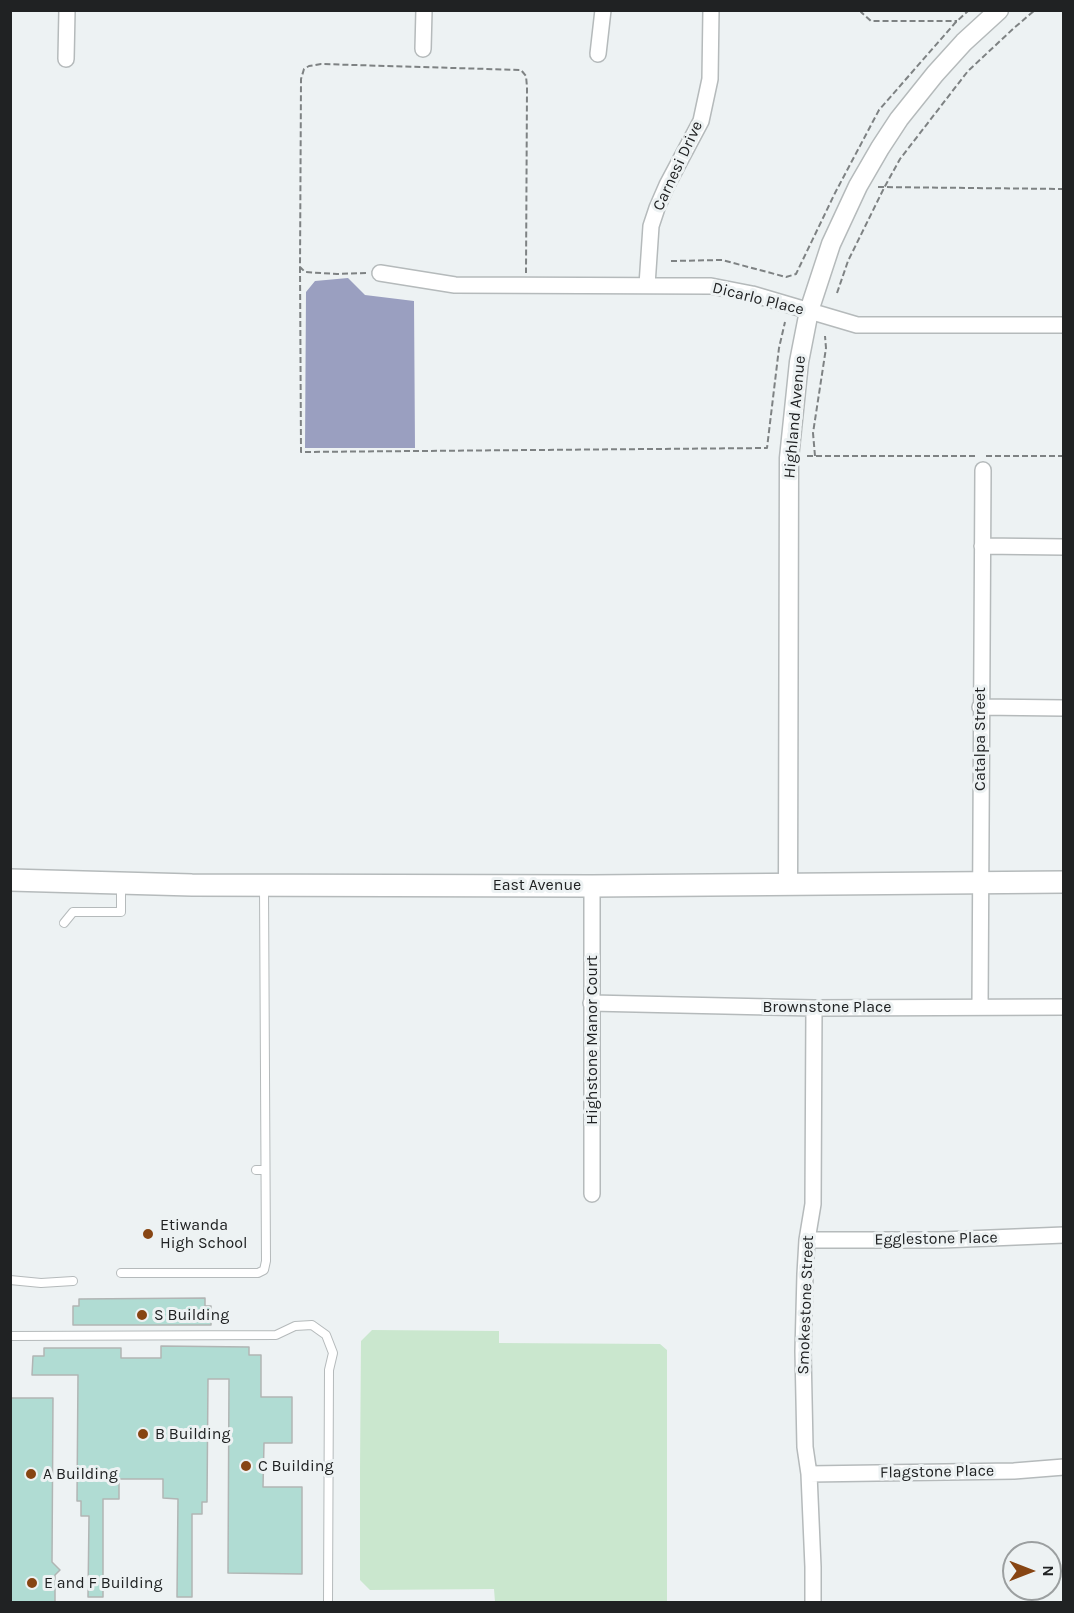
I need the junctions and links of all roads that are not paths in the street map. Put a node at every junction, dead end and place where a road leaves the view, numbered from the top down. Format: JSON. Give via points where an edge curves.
{"nodes":[{"id":1,"x":67,"y":10,"type":"edge"},
{"id":2,"x":424,"y":10,"type":"edge"},
{"id":3,"x":603,"y":10,"type":"edge"},
{"id":4,"x":711,"y":10,"type":"edge"},
{"id":5,"x":999,"y":10,"type":"edge"},
{"id":6,"x":423,"y":49,"type":"dead end"},
{"id":7,"x":598,"y":54,"type":"dead end"},
{"id":8,"x":66,"y":59,"type":"dead end"},
{"id":9,"x":380,"y":273,"type":"road end"},
{"id":10,"x":647,"y":285,"type":"junction"},
{"id":11,"x":809,"y":311,"type":"junction"},
{"id":12,"x":1064,"y":325,"type":"edge"},
{"id":13,"x":983,"y":470,"type":"dead end"},
{"id":14,"x":982,"y":546,"type":"junction"},
{"id":15,"x":1064,"y":547,"type":"edge"},
{"id":16,"x":981,"y":707,"type":"junction"},
{"id":17,"x":1064,"y":708,"type":"edge"},
{"id":18,"x":10,"y":880,"type":"edge"},
{"id":19,"x":980,"y":882,"type":"junction"},
{"id":20,"x":1064,"y":882,"type":"edge"},
{"id":21,"x":121,"y":883,"type":"junction"},
{"id":22,"x":264,"y":885,"type":"junction"},
{"id":23,"x":788,"y":885,"type":"junction"},
{"id":24,"x":592,"y":886,"type":"junction"},
{"id":25,"x":64,"y":923,"type":"dead end"},
{"id":26,"x":591,"y":1003,"type":"junction"},
{"id":27,"x":1064,"y":1006,"type":"edge"},
{"id":28,"x":980,"y":1007,"type":"junction"},
{"id":29,"x":814,"y":1008,"type":"junction"},
{"id":30,"x":256,"y":1170,"type":"dead end"},
{"id":31,"x":266,"y":1170,"type":"junction"},
{"id":32,"x":592,"y":1194,"type":"dead end"},
{"id":33,"x":1064,"y":1235,"type":"edge"},
{"id":34,"x":807,"y":1239,"type":"junction"},
{"id":35,"x":121,"y":1273,"type":"dead end"},
{"id":36,"x":10,"y":1280,"type":"edge"},
{"id":37,"x":73,"y":1281,"type":"dead end"},
{"id":38,"x":10,"y":1336,"type":"edge"},
{"id":39,"x":1064,"y":1467,"type":"edge"},
{"id":40,"x":809,"y":1474,"type":"junction"},
{"id":41,"x":328,"y":1602,"type":"edge"},
{"id":42,"x":813,"y":1602,"type":"edge"}],
"edges":[{"from":1,"to":8,"type":"street"},
{"from":2,"to":6,"type":"street"},
{"from":3,"to":7,"type":"street"},
{"from":4,"to":10,"type":"street","name":"Carnesi Drive","via":[[711,79],[701,121],[654,217]]},
{"from":5,"to":11,"type":"street","name":"Highland Avenue","via":[[935,74],[880,148],[831,244]]},
{"from":9,"to":10,"type":"street","name":"Dicarlo Place","via":[[455,285]]},
{"from":10,"to":11,"type":"street","name":"Dicarlo Place","via":[[711,286]]},
{"from":11,"to":12,"type":"street","name":"Dicarlo Place","via":[[857,325]]},
{"from":11,"to":23,"type":"street","name":"Highland Avenue","via":[[799,362],[789,459]]},
{"from":13,"to":14,"type":"street","name":"Catalpa Street"},
{"from":14,"to":15,"type":"street"},
{"from":14,"to":16,"type":"street","name":"Catalpa Street"},
{"from":16,"to":17,"type":"street"},
{"from":16,"to":19,"type":"street","name":"Catalpa Street"},
{"from":18,"to":21,"type":"main road","name":"East Avenue"},
{"from":19,"to":20,"type":"main road","name":"East Avenue"},
{"from":19,"to":23,"type":"main road","name":"East Avenue"},
{"from":19,"to":28,"type":"street","name":"Catalpa Street"},
{"from":21,"to":22,"type":"main road","name":"East Avenue"},
{"from":21,"to":25,"type":"lane","via":[[121,916],[73,912]]},
{"from":22,"to":24,"type":"main road","name":"East Avenue"},
{"from":22,"to":31,"type":"lane"},
{"from":23,"to":24,"type":"main road","name":"East Avenue"},
{"from":24,"to":26,"type":"street","name":"Highstone Manor Court"},
{"from":26,"to":29,"type":"street","name":"Brownstone Place"},
{"from":26,"to":32,"type":"street","name":"Highstone Manor Court"},
{"from":27,"to":28,"type":"street","name":"Brownstone Place"},
{"from":28,"to":29,"type":"street","name":"Brownstone Place"},
{"from":29,"to":34,"type":"street","name":"Smokestone Street","via":[[813,1204]]},
{"from":30,"to":31,"type":"lane"},
{"from":31,"to":35,"type":"lane","via":[[264,1270]]},
{"from":33,"to":34,"type":"street","name":"Egglestone Place","via":[[942,1240]]},
{"from":34,"to":40,"type":"street","name":"Smokestone Street","via":[[803,1351]]},
{"from":36,"to":37,"type":"lane"},
{"from":38,"to":41,"type":"lane","via":[[276,1335],[295,1326],[312,1325],[326,1335],[333,1353],[329,1371]]},
{"from":39,"to":40,"type":"street","name":"Flagstone Place"},
{"from":40,"to":42,"type":"street","name":"Smokestone Street"}]}
